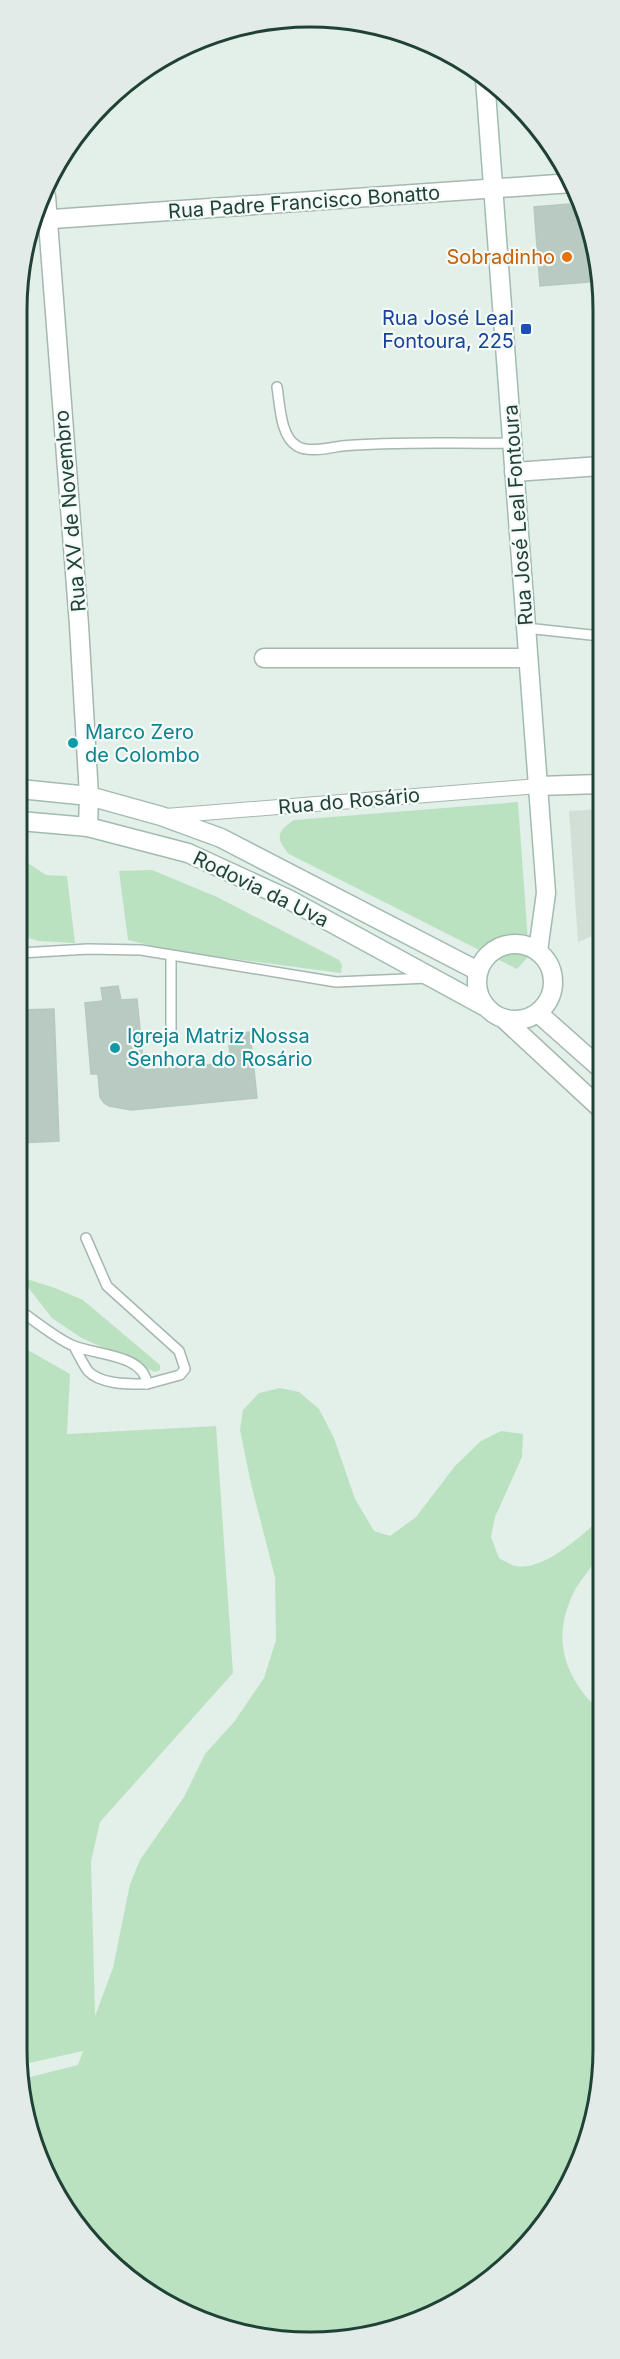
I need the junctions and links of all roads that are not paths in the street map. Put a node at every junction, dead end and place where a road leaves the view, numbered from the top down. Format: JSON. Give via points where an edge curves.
{"nodes":[{"id":1,"x":486,"y":88,"type":"edge"},
{"id":2,"x":563,"y":184,"type":"edge"},
{"id":3,"x":494,"y":189,"type":"junction"},
{"id":4,"x":42,"y":219,"type":"edge"},
{"id":5,"x":277,"y":387,"type":"dead end"},
{"id":6,"x":512,"y":443,"type":"junction"},
{"id":7,"x":593,"y":467,"type":"edge"},
{"id":8,"x":514,"y":472,"type":"junction"},
{"id":9,"x":526,"y":628,"type":"junction"},
{"id":10,"x":593,"y":635,"type":"edge"},
{"id":11,"x":264,"y":658,"type":"dead end"},
{"id":12,"x":528,"y":658,"type":"junction"},
{"id":13,"x":593,"y":784,"type":"edge"},
{"id":14,"x":538,"y":786,"type":"junction"},
{"id":15,"x":27,"y":790,"type":"edge"},
{"id":16,"x":89,"y":796,"type":"junction"},
{"id":17,"x":160,"y":816,"type":"junction"},
{"id":18,"x":27,"y":822,"type":"edge"},
{"id":19,"x":88,"y":827,"type":"junction"},
{"id":20,"x":538,"y":951,"type":"junction"},
{"id":21,"x":27,"y":953,"type":"edge"},
{"id":22,"x":171,"y":956,"type":"junction"},
{"id":23,"x":478,"y":971,"type":"junction"},
{"id":24,"x":436,"y":978,"type":"junction"},
{"id":25,"x":484,"y":1006,"type":"junction"},
{"id":26,"x":538,"y":1013,"type":"junction"},
{"id":27,"x":504,"y":1019,"type":"junction"},
{"id":28,"x":171,"y":1039,"type":"dead end"},
{"id":29,"x":593,"y":1062,"type":"edge"},
{"id":30,"x":593,"y":1102,"type":"edge"},
{"id":31,"x":86,"y":1238,"type":"dead end"},
{"id":32,"x":27,"y":1315,"type":"edge"},
{"id":33,"x":74,"y":1346,"type":"junction"},
{"id":34,"x":147,"y":1384,"type":"junction"}],
"edges":[{"from":1,"to":3,"type":"main road","name":"Rua José Leal Fontoura"},
{"from":2,"to":3,"type":"main road","name":"Rua Padre Francisco Bonatto"},
{"from":3,"to":4,"type":"main road","name":"Rua Padre Francisco Bonatto"},
{"from":3,"to":6,"type":"main road","name":"Rua José Leal Fontoura"},
{"from":4,"to":16,"type":"main road","name":"Rua XV de Novembro","via":[[80,625]]},
{"from":5,"to":6,"type":"lane","via":[[289,440],[298,448]]},
{"from":6,"to":8,"type":"main road","name":"Rua José Leal Fontoura"},
{"from":7,"to":8,"type":"main road"},
{"from":8,"to":9,"type":"main road","name":"Rua José Leal Fontoura"},
{"from":9,"to":10,"type":"lane"},
{"from":9,"to":12,"type":"main road","name":"Rua José Leal Fontoura"},
{"from":11,"to":12,"type":"main road"},
{"from":12,"to":14,"type":"main road","name":"Rua José Leal Fontoura"},
{"from":13,"to":14,"type":"main road"},
{"from":14,"to":17,"type":"street","name":"Rua do Rosário"},
{"from":14,"to":20,"type":"main road","name":"Rua José Leal Fontoura","via":[[546,893]]},
{"from":15,"to":16,"type":"main road","name":"Rodovia da Uva"},
{"from":16,"to":17,"type":"main road","name":"Rodovia da Uva"},
{"from":16,"to":19,"type":"main road","name":"Rua XV de Novembro"},
{"from":17,"to":23,"type":"main road","name":"Rodovia da Uva","via":[[221,838]]},
{"from":18,"to":19,"type":"main road","name":"Rodovia da Uva"},
{"from":19,"to":24,"type":"main road","name":"Rodovia da Uva","via":[[188,853],[288,899]]},
{"from":20,"to":23,"type":"main road","via":[[503,945],[483,960]]},
{"from":20,"to":26,"type":"main road","via":[[546,960],[553,982],[551,994]]},
{"from":21,"to":22,"type":"lane","via":[[120,949]]},
{"from":22,"to":24,"type":"lane","via":[[336,982]]},
{"from":22,"to":28,"type":"lane"},
{"from":23,"to":25,"type":"main road","via":[[478,995]]},
{"from":24,"to":25,"type":"main road","name":"Rodovia da Uva"},
{"from":25,"to":27,"type":"main road"},
{"from":26,"to":27,"type":"main road","via":[[516,1021]]},
{"from":26,"to":29,"type":"main road"},
{"from":27,"to":30,"type":"main road"},
{"from":31,"to":34,"type":"lane","via":[[107,1286],[179,1351],[185,1369],[180,1375]]},
{"from":32,"to":33,"type":"lane"},
{"from":33,"to":34,"type":"lane","via":[[142,1368]]},
{"from":33,"to":34,"type":"lane","via":[[89,1372],[100,1379]]}]}
